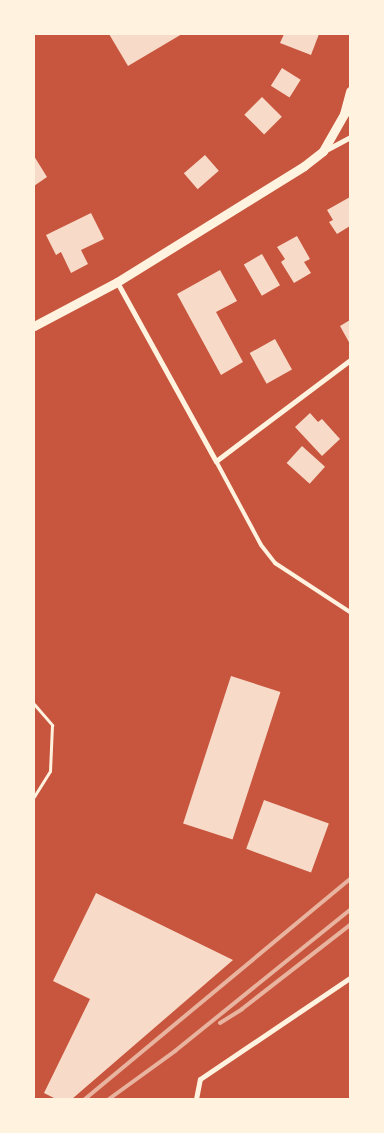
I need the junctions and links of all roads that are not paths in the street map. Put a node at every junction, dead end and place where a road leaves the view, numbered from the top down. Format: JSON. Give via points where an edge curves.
{"nodes":[{"id":1,"x":350,"y":90,"type":"edge"},
{"id":2,"x":350,"y":137,"type":"edge"},
{"id":3,"x":323,"y":151,"type":"junction"},
{"id":4,"x":117,"y":282,"type":"junction"},
{"id":5,"x":34,"y":326,"type":"edge"},
{"id":6,"x":350,"y":360,"type":"edge"},
{"id":7,"x":216,"y":462,"type":"junction"},
{"id":8,"x":350,"y":612,"type":"edge"},
{"id":9,"x":350,"y":978,"type":"edge"},
{"id":10,"x":196,"y":1099,"type":"edge"}],
"edges":[{"from":1,"to":3,"type":"street","via":[[344,114]]},
{"from":2,"to":3,"type":"street"},
{"from":3,"to":4,"type":"street"},
{"from":4,"to":5,"type":"street"},
{"from":4,"to":7,"type":"street"},
{"from":6,"to":7,"type":"street"},
{"from":7,"to":8,"type":"lane","via":[[260,545],[275,562]]},
{"from":9,"to":10,"type":"street","via":[[200,1079]]}]}
